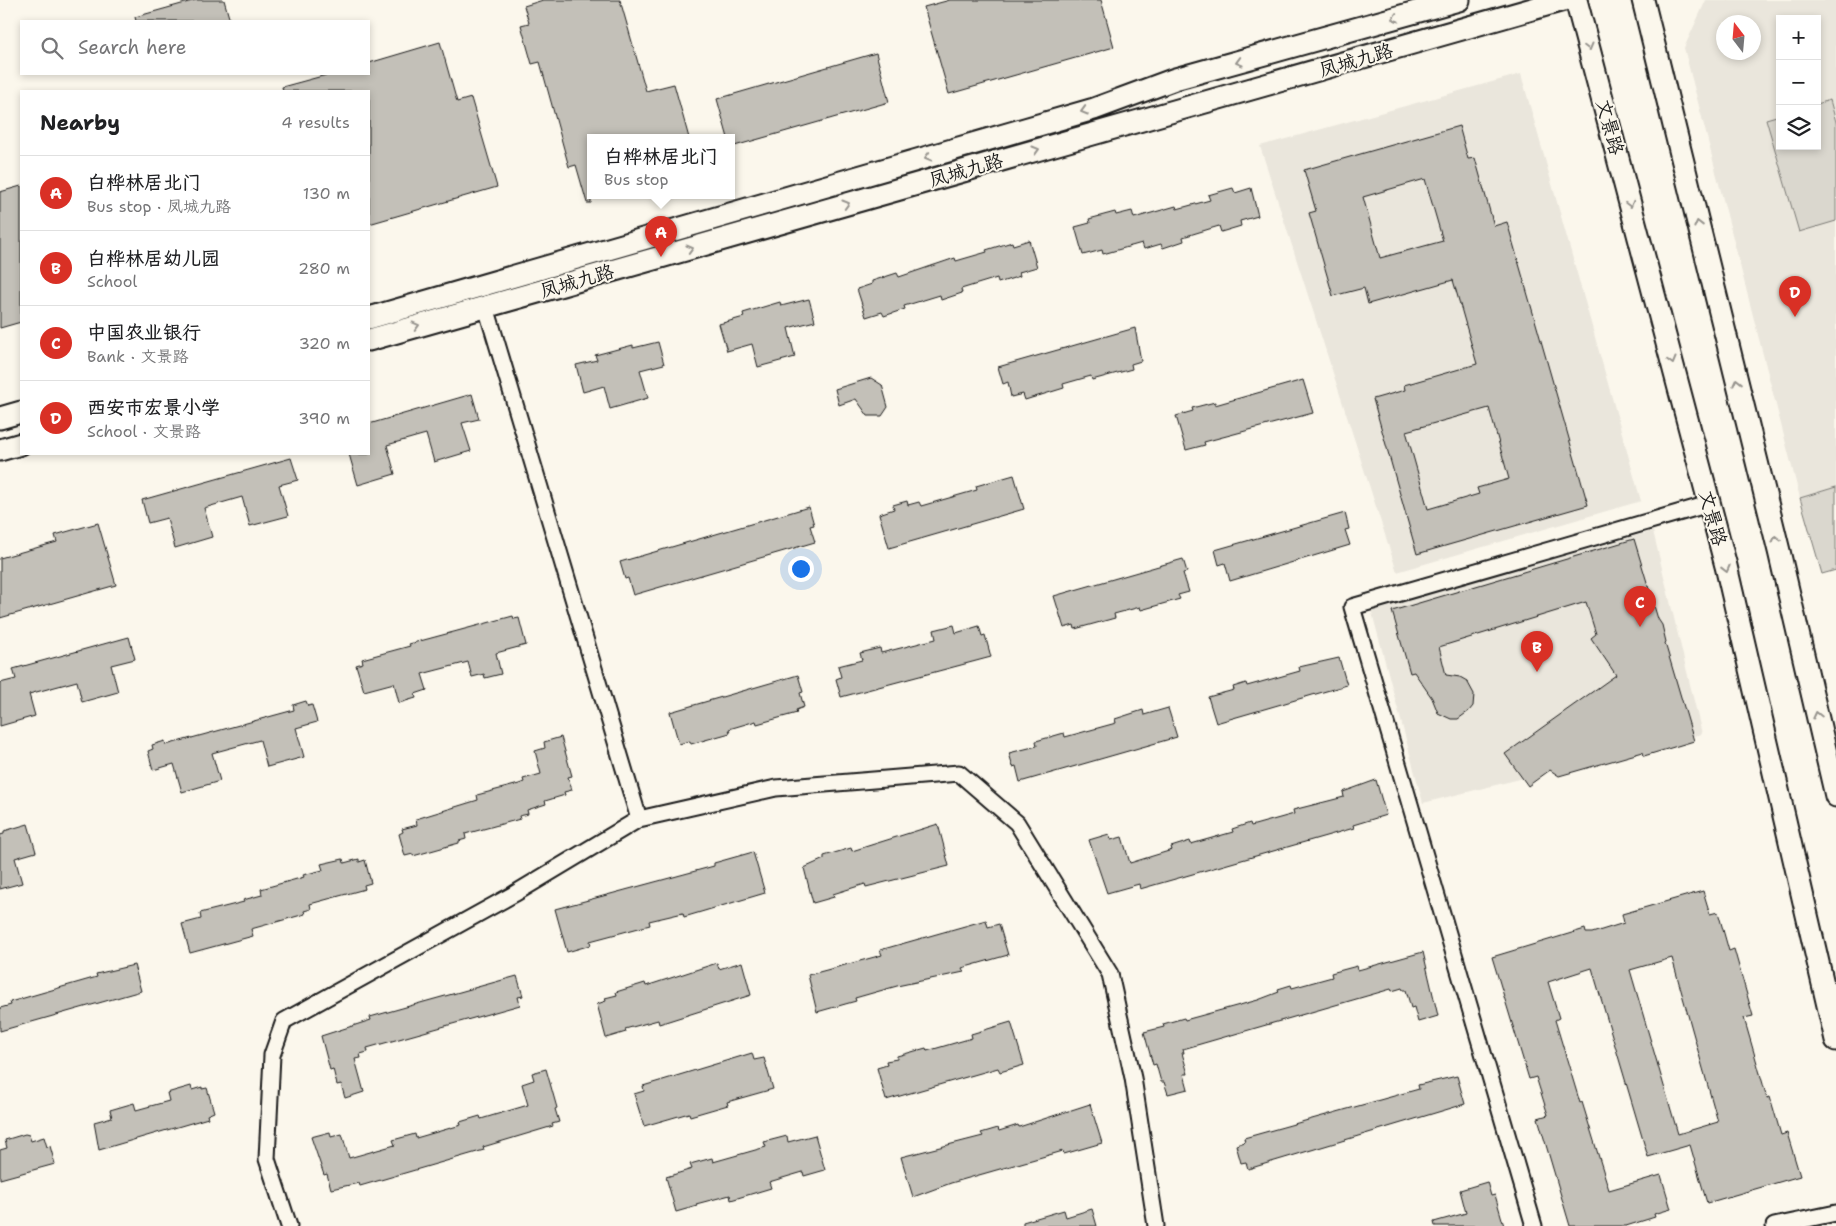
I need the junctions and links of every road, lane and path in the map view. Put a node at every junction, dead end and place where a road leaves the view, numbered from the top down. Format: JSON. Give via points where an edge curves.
{"nodes":[{"id":1,"x":1459,"y":0,"type":"edge"},
{"id":2,"x":1564,"y":0,"type":"edge"},
{"id":3,"x":1576,"y":0,"type":"edge"},
{"id":4,"x":1643,"y":0,"type":"edge"},
{"id":5,"x":486,"y":307,"type":"junction"},
{"id":6,"x":370,"y":318,"type":"edge"},
{"id":7,"x":370,"y":340,"type":"edge"},
{"id":8,"x":20,"y":412,"type":"edge"},
{"id":9,"x":0,"y":418,"type":"edge"},
{"id":10,"x":20,"y":444,"type":"edge"},
{"id":11,"x":0,"y":450,"type":"edge"},
{"id":12,"x":1709,"y":504,"type":"junction"},
{"id":13,"x":1836,"y":796,"type":"edge"},
{"id":14,"x":639,"y":819,"type":"junction"},
{"id":15,"x":1836,"y":1040,"type":"edge"},
{"id":16,"x":1836,"y":1213,"type":"edge"},
{"id":17,"x":288,"y":1226,"type":"edge"},
{"id":18,"x":1156,"y":1226,"type":"edge"},
{"id":19,"x":1534,"y":1226,"type":"edge"},
{"id":20,"x":1774,"y":1226,"type":"edge"}],
"edges":[{"from":1,"to":6,"type":"street","name":"凤城九路","one_way":true,"via":[[1175,79],[1094,109]]},
{"from":5,"to":2,"type":"street","name":"凤城九路","one_way":true},
{"from":3,"to":12,"type":"street","name":"文景路","one_way":true},
{"from":13,"to":4,"type":"street","one_way":true},
{"from":7,"to":5,"type":"street","name":"凤城九路","one_way":true},
{"from":5,"to":14,"type":"street"},
{"from":8,"to":9,"type":"street"},
{"from":10,"to":11,"type":"street"},
{"from":12,"to":15,"type":"street","name":"文景路","one_way":true},
{"from":12,"to":19,"type":"street","via":[[1352,607]]},
{"from":14,"to":17,"type":"street","via":[[514,894],[284,1021],[272,1055],[266,1159]]},
{"from":14,"to":18,"type":"street","via":[[776,788],[960,773],[1017,823],[1110,974],[1133,1078]]},
{"from":16,"to":20,"type":"street"}]}
